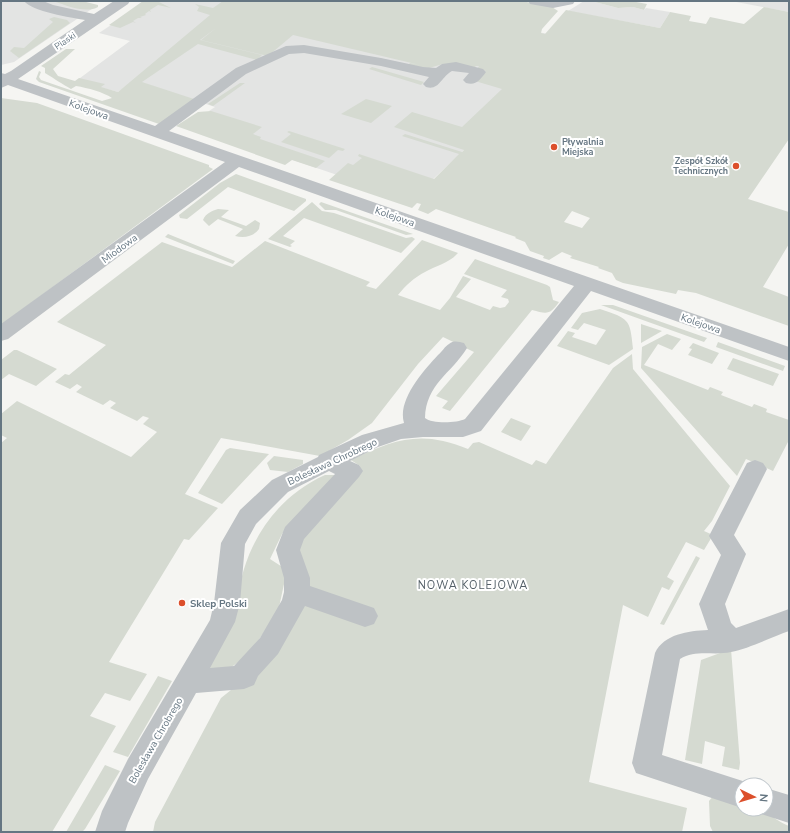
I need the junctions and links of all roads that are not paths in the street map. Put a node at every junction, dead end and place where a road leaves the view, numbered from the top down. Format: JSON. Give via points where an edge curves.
{"nodes":[{"id":1,"x":31,"y":1,"type":"edge"},
{"id":2,"x":123,"y":1,"type":"edge"},
{"id":3,"x":535,"y":1,"type":"edge"},
{"id":4,"x":568,"y":1,"type":"edge"},
{"id":5,"x":97,"y":19,"type":"junction"},
{"id":6,"x":440,"y":73,"type":"junction"},
{"id":7,"x":3,"y":80,"type":"edge"},
{"id":8,"x":471,"y":80,"type":"dead end"},
{"id":9,"x":428,"y":87,"type":"dead end"},
{"id":10,"x":156,"y":133,"type":"junction"},
{"id":11,"x":237,"y":161,"type":"junction"},
{"id":12,"x":587,"y":283,"type":"junction"},
{"id":13,"x":1,"y":334,"type":"edge"},
{"id":14,"x":457,"y":348,"type":"dead end"},
{"id":15,"x":789,"y":354,"type":"edge"},
{"id":16,"x":424,"y":429,"type":"junction"},
{"id":17,"x":327,"y":461,"type":"junction"},
{"id":18,"x":755,"y":469,"type":"dead end"},
{"id":19,"x":297,"y":592,"type":"junction"},
{"id":20,"x":365,"y":616,"type":"dead end"},
{"id":21,"x":789,"y":620,"type":"edge"},
{"id":22,"x":731,"y":641,"type":"junction"},
{"id":23,"x":188,"y":682,"type":"junction"},
{"id":24,"x":734,"y":791,"type":"edge"},
{"id":25,"x":774,"y":804,"type":"edge"},
{"id":26,"x":789,"y":809,"type":"edge"},
{"id":27,"x":110,"y":832,"type":"edge"}],
"edges":[{"from":1,"to":5,"type":"street","via":[[49,8]]},
{"from":2,"to":5,"type":"street","name":"Piaski"},
{"from":3,"to":4,"type":"street","via":[[553,4]]},
{"from":5,"to":7,"type":"street","name":"Piaski"},
{"from":6,"to":8,"type":"street","via":[[450,66],[478,72]]},
{"from":6,"to":9,"type":"street"},
{"from":6,"to":10,"type":"street","via":[[304,50],[286,50],[241,71]]},
{"from":7,"to":10,"type":"street","name":"Kolejowa"},
{"from":10,"to":11,"type":"street","name":"Kolejowa"},
{"from":11,"to":12,"type":"street","name":"Kolejowa"},
{"from":11,"to":13,"type":"street","name":"Miodowa"},
{"from":12,"to":15,"type":"street","name":"Kolejowa"},
{"from":12,"to":16,"type":"street","name":"Bolesława Chrobrego","via":[[473,425],[462,429]]},
{"from":14,"to":16,"type":"street","via":[[426,383],[415,403],[414,421]]},
{"from":16,"to":17,"type":"street","name":"Bolesława Chrobrego","via":[[400,431],[370,441]]},
{"from":17,"to":19,"type":"street","via":[[351,471],[294,534],[288,550],[297,578]]},
{"from":17,"to":23,"type":"street","name":"Bolesława Chrobrego","via":[[280,486],[248,517],[234,543],[222,622]]},
{"from":18,"to":22,"type":"street","via":[[721,536],[734,554],[712,604],[720,629]]},
{"from":19,"to":20,"type":"street"},
{"from":19,"to":23,"type":"street","via":[[278,631],[245,671],[244,677]]},
{"from":21,"to":22,"type":"street"},
{"from":22,"to":24,"type":"street","via":[[695,642],[681,645],[668,653],[646,763]]},
{"from":23,"to":27,"type":"street","name":"Bolesława Chrobrego","via":[[138,769],[113,820]]},
{"from":25,"to":26,"type":"street"}]}
